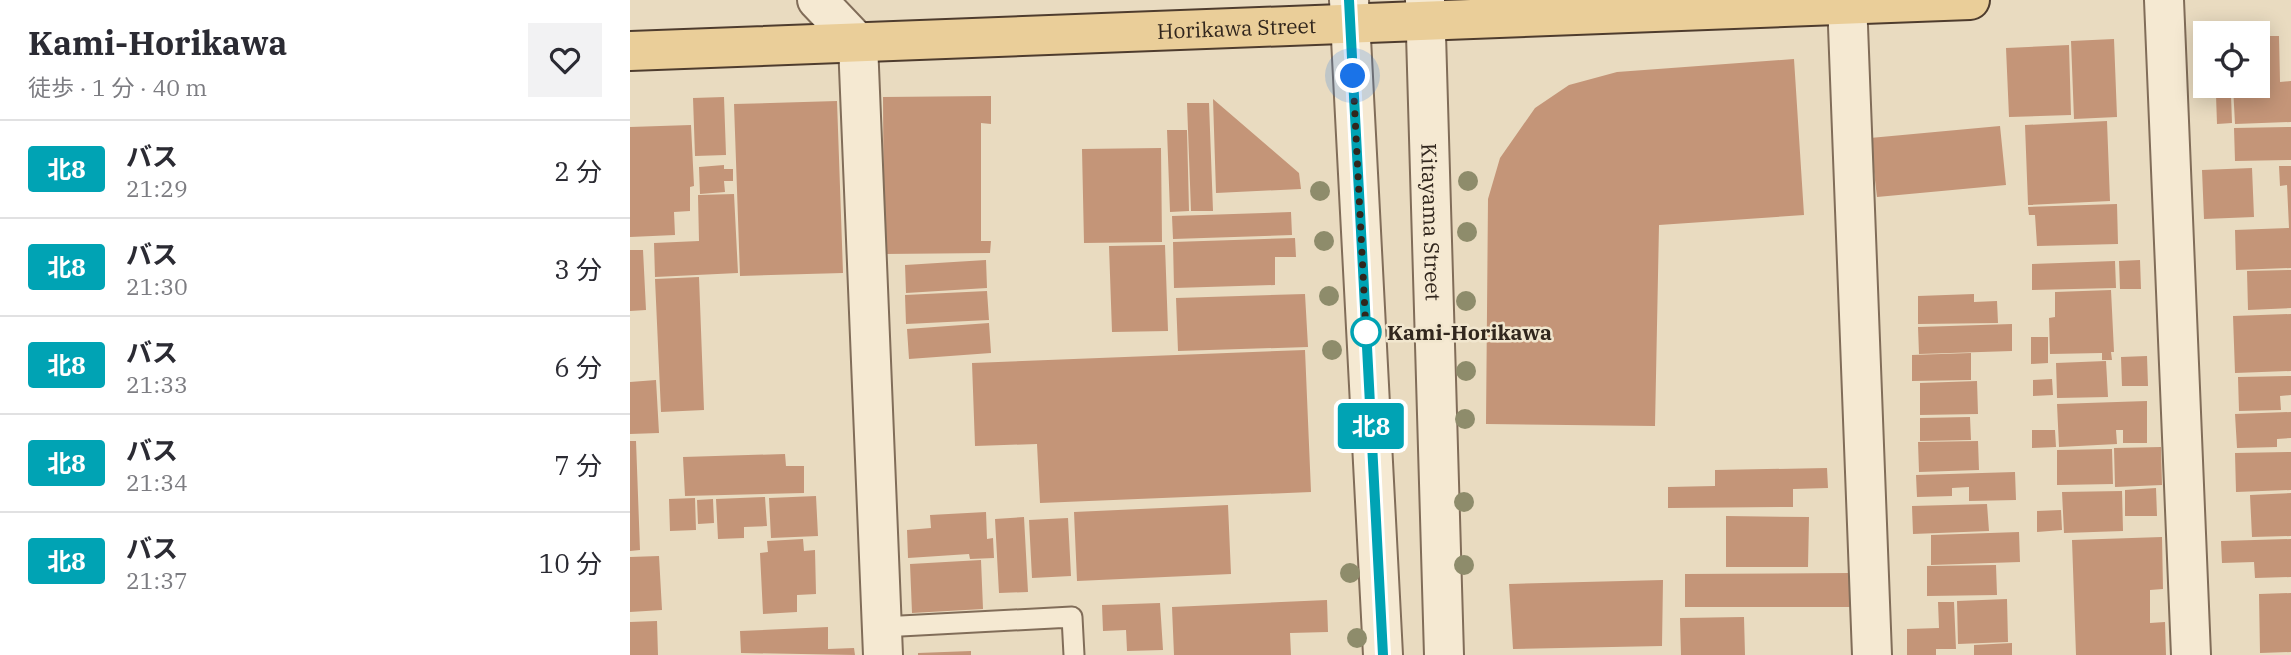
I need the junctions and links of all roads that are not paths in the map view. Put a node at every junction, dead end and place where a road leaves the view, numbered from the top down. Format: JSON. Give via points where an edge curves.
{"nodes":[{"id":1,"x":817,"y":0,"type":"edge"},
{"id":2,"x":1970,"y":0,"type":"edge"},
{"id":3,"x":2164,"y":0,"type":"edge"},
{"id":4,"x":1847,"y":2,"type":"edge"},
{"id":5,"x":1425,"y":10,"type":"edge"},
{"id":6,"x":1349,"y":12,"type":"edge"},
{"id":7,"x":858,"y":43,"type":"junction"},
{"id":8,"x":630,"y":51,"type":"edge"},
{"id":9,"x":883,"y":641,"type":"edge"},
{"id":10,"x":1073,"y":655,"type":"edge"},
{"id":11,"x":1383,"y":655,"type":"edge"},
{"id":12,"x":1444,"y":655,"type":"edge"},
{"id":13,"x":1872,"y":655,"type":"edge"},
{"id":14,"x":2191,"y":655,"type":"edge"}],
"edges":[{"from":1,"to":7,"type":"street"},
{"from":2,"to":4,"type":"main road","name":"Horikawa Street"},
{"from":3,"to":14,"type":"street"},
{"from":4,"to":5,"type":"main road","name":"Horikawa Street"},
{"from":4,"to":13,"type":"street"},
{"from":5,"to":6,"type":"main road","name":"Horikawa Street"},
{"from":5,"to":12,"type":"street","name":"Kitayama Street"},
{"from":6,"to":7,"type":"main road","name":"Horikawa Street"},
{"from":6,"to":11,"type":"street"},
{"from":7,"to":8,"type":"main road","name":"Horikawa Street"},
{"from":7,"to":9,"type":"street"},
{"from":9,"to":10,"type":"lane","via":[[1072,617]]}]}
